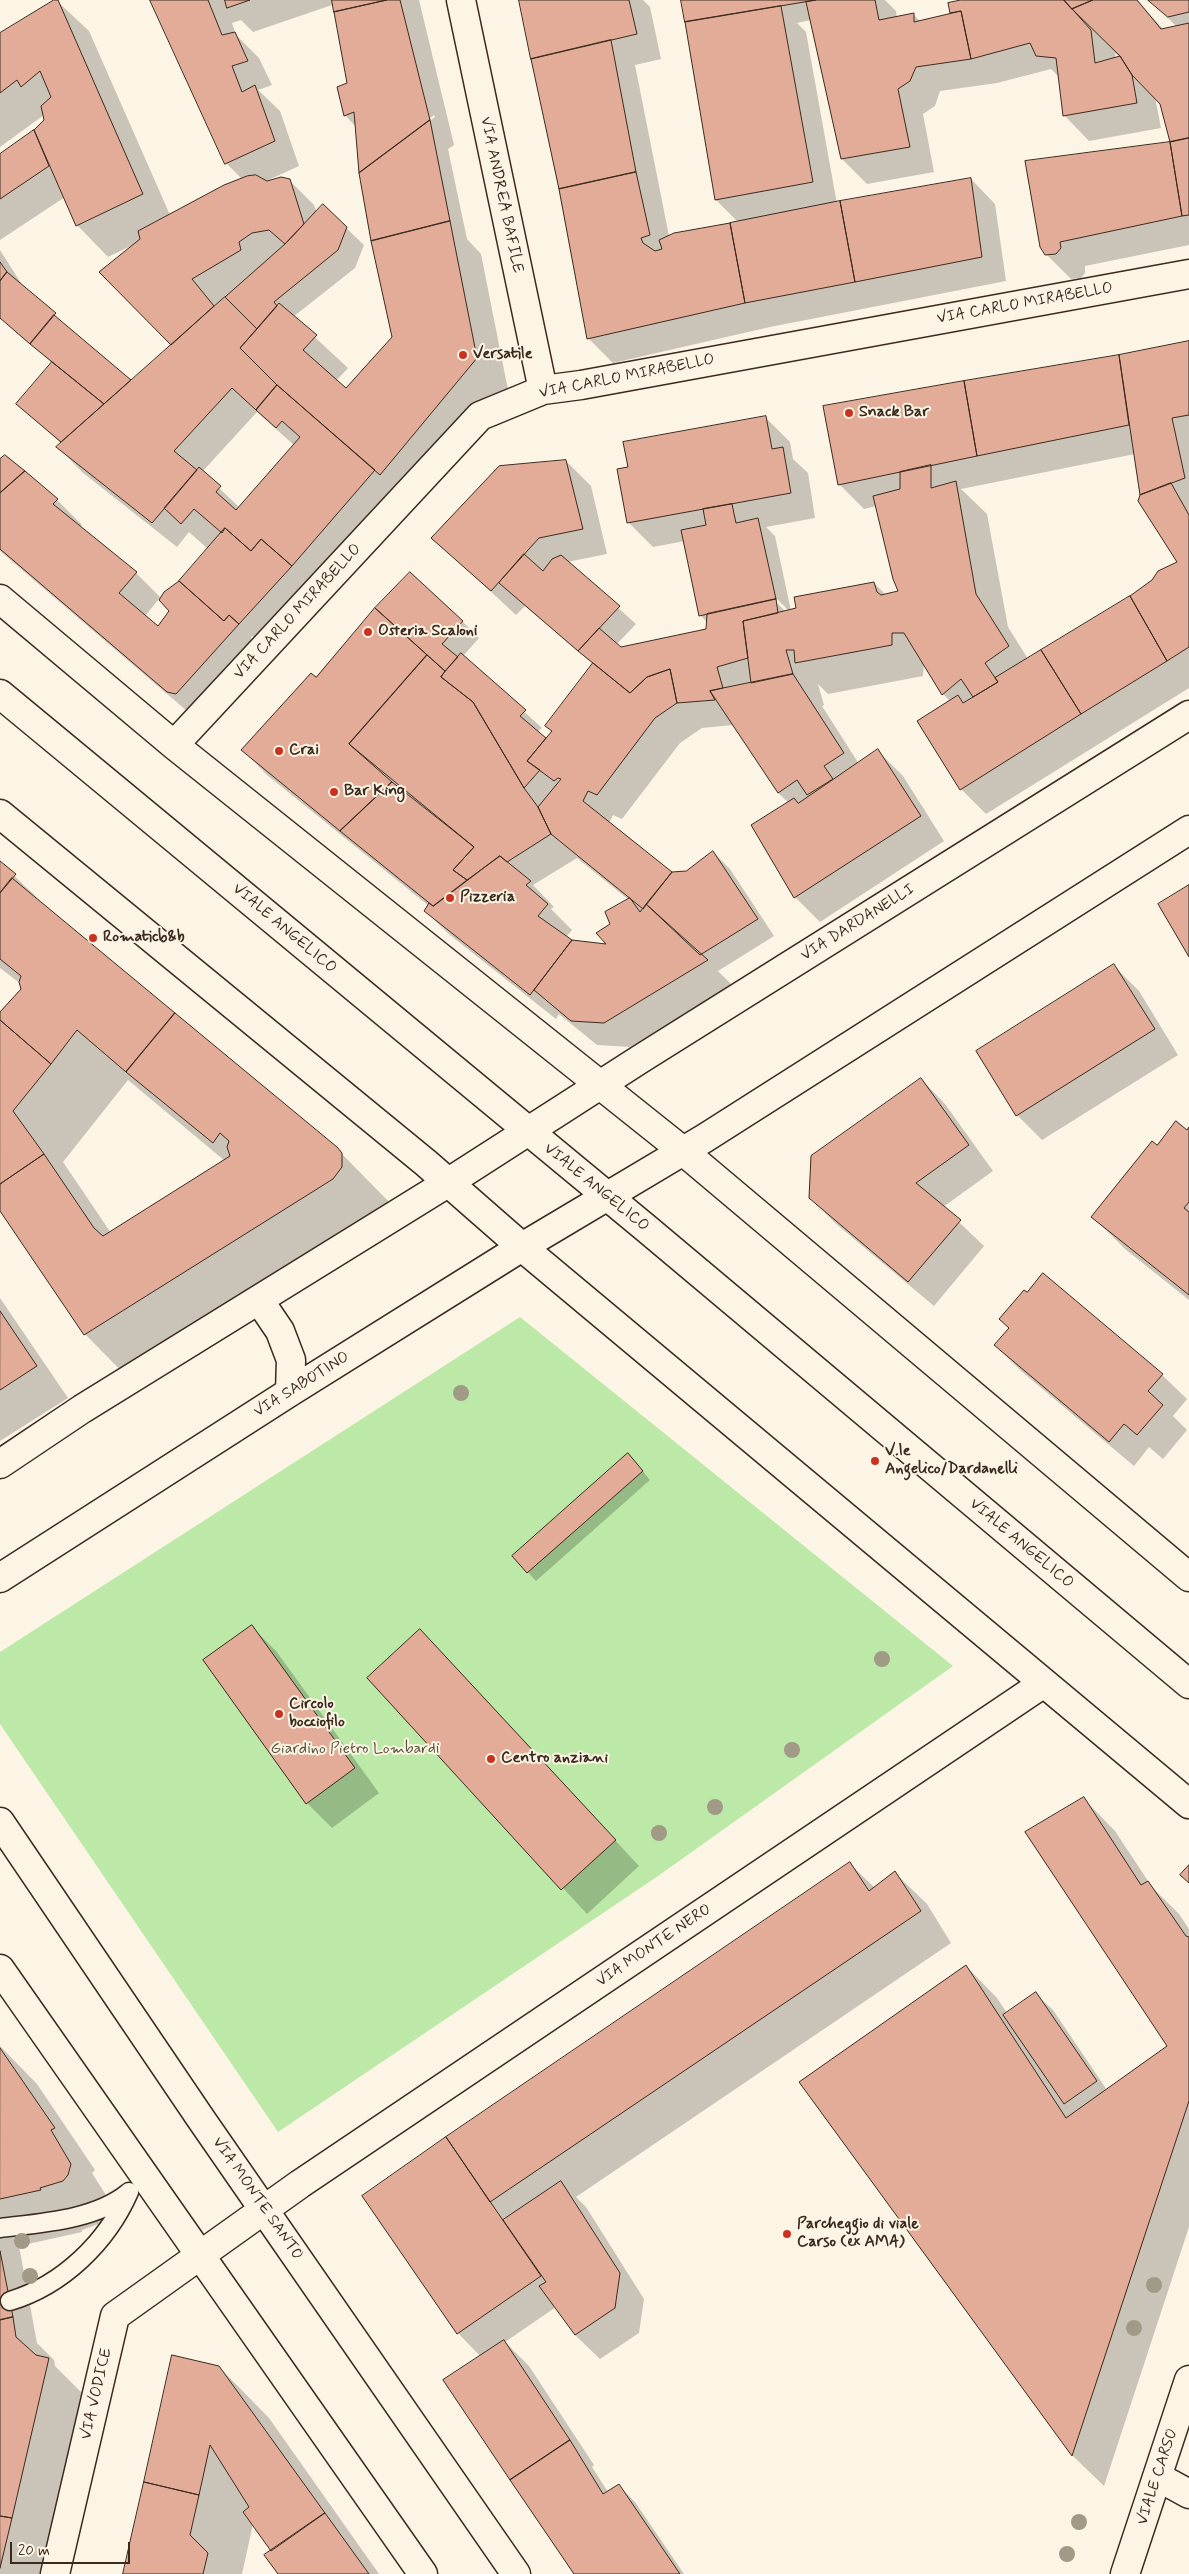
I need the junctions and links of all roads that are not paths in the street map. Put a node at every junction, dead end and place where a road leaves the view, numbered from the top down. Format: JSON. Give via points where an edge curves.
{"nodes":[{"id":1,"x":461,"y":0,"type":"edge"},
{"id":2,"x":1189,"y":274,"type":"edge"},
{"id":3,"x":542,"y":390,"type":"junction"},
{"id":4,"x":0,"y":599,"type":"edge"},
{"id":5,"x":0,"y":694,"type":"edge"},
{"id":6,"x":1189,"y":715,"type":"edge"},
{"id":7,"x":174,"y":745,"type":"junction"},
{"id":8,"x":0,"y":814,"type":"edge"},
{"id":9,"x":1189,"y":830,"type":"edge"},
{"id":10,"x":600,"y":1085,"type":"junction"},
{"id":11,"x":529,"y":1132,"type":"junction"},
{"id":12,"x":683,"y":1151,"type":"junction"},
{"id":13,"x":449,"y":1182,"type":"junction"},
{"id":14,"x":608,"y":1198,"type":"junction"},
{"id":15,"x":522,"y":1248,"type":"junction"},
{"id":16,"x":259,"y":1300,"type":"junction"},
{"id":17,"x":290,"y":1392,"type":"junction"},
{"id":18,"x":0,"y":1464,"type":"edge"},
{"id":19,"x":1189,"y":1577,"type":"edge"},
{"id":20,"x":0,"y":1578,"type":"edge"},
{"id":21,"x":1044,"y":1683,"type":"junction"},
{"id":22,"x":1189,"y":1684,"type":"edge"},
{"id":23,"x":1189,"y":1804,"type":"edge"},
{"id":24,"x":0,"y":1822,"type":"edge"},
{"id":25,"x":0,"y":1969,"type":"edge"},
{"id":26,"x":136,"y":2166,"type":"junction"},
{"id":27,"x":129,"y":2192,"type":"junction"},
{"id":28,"x":264,"y":2209,"type":"junction"},
{"id":29,"x":0,"y":2228,"type":"edge"},
{"id":30,"x":199,"y":2254,"type":"junction"},
{"id":31,"x":10,"y":2301,"type":"dead end"},
{"id":32,"x":1189,"y":2380,"type":"edge"},
{"id":33,"x":1158,"y":2477,"type":"junction"},
{"id":34,"x":1189,"y":2494,"type":"edge"},
{"id":35,"x":55,"y":2574,"type":"edge"},
{"id":36,"x":423,"y":2574,"type":"edge"},
{"id":37,"x":516,"y":2574,"type":"edge"},
{"id":38,"x":1125,"y":2574,"type":"edge"}],
"edges":[{"from":1,"to":3,"type":"street","name":"VIA ANDREA BAFILE"},
{"from":2,"to":3,"type":"street","name":"VIA CARLO MIRABELLO"},
{"from":3,"to":7,"type":"street","name":"VIA CARLO MIRABELLO","via":[[480,416]]},
{"from":4,"to":7,"type":"street"},
{"from":5,"to":11,"type":"street","name":"VIALE ANGELICO"},
{"from":6,"to":10,"type":"street","name":"VIA DARDANELLI"},
{"from":7,"to":10,"type":"street"},
{"from":8,"to":13,"type":"street"},
{"from":9,"to":12,"type":"street"},
{"from":10,"to":11,"type":"street","name":"VIA DARDANELLI"},
{"from":10,"to":12,"type":"street"},
{"from":11,"to":13,"type":"street"},
{"from":11,"to":14,"type":"street","name":"VIALE ANGELICO"},
{"from":12,"to":14,"type":"street"},
{"from":12,"to":19,"type":"street"},
{"from":13,"to":15,"type":"street"},
{"from":13,"to":16,"type":"street"},
{"from":14,"to":15,"type":"street","name":"VIA SABOTINO"},
{"from":14,"to":22,"type":"street","name":"VIALE ANGELICO"},
{"from":15,"to":17,"type":"street","name":"VIA SABOTINO"},
{"from":15,"to":21,"type":"street"},
{"from":16,"to":17,"type":"street","via":[[280,1331],[291,1360]]},
{"from":16,"to":18,"type":"street","via":[[82,1409]]},
{"from":17,"to":20,"type":"street","name":"VIA SABOTINO"},
{"from":21,"to":23,"type":"street"},
{"from":21,"to":28,"type":"street","name":"VIA MONTE NERO"},
{"from":24,"to":28,"type":"street","name":"VIA MONTE SANTO"},
{"from":25,"to":26,"type":"street"},
{"from":26,"to":27,"type":"lane"},
{"from":26,"to":30,"type":"street"},
{"from":27,"to":29,"type":"lane","via":[[112,2204],[83,2214]]},
{"from":27,"to":31,"type":"lane","via":[[112,2222],[88,2253],[47,2286]]},
{"from":28,"to":30,"type":"street","name":"VIA MONTE NERO"},
{"from":28,"to":37,"type":"street","name":"VIA MONTE SANTO"},
{"from":30,"to":35,"type":"street","name":"VIA VODICE","via":[[115,2316]]},
{"from":30,"to":36,"type":"street"},
{"from":32,"to":33,"type":"street","name":"VIALE CARSO"},
{"from":33,"to":34,"type":"street"},
{"from":33,"to":38,"type":"street","name":"VIALE CARSO"}]}
